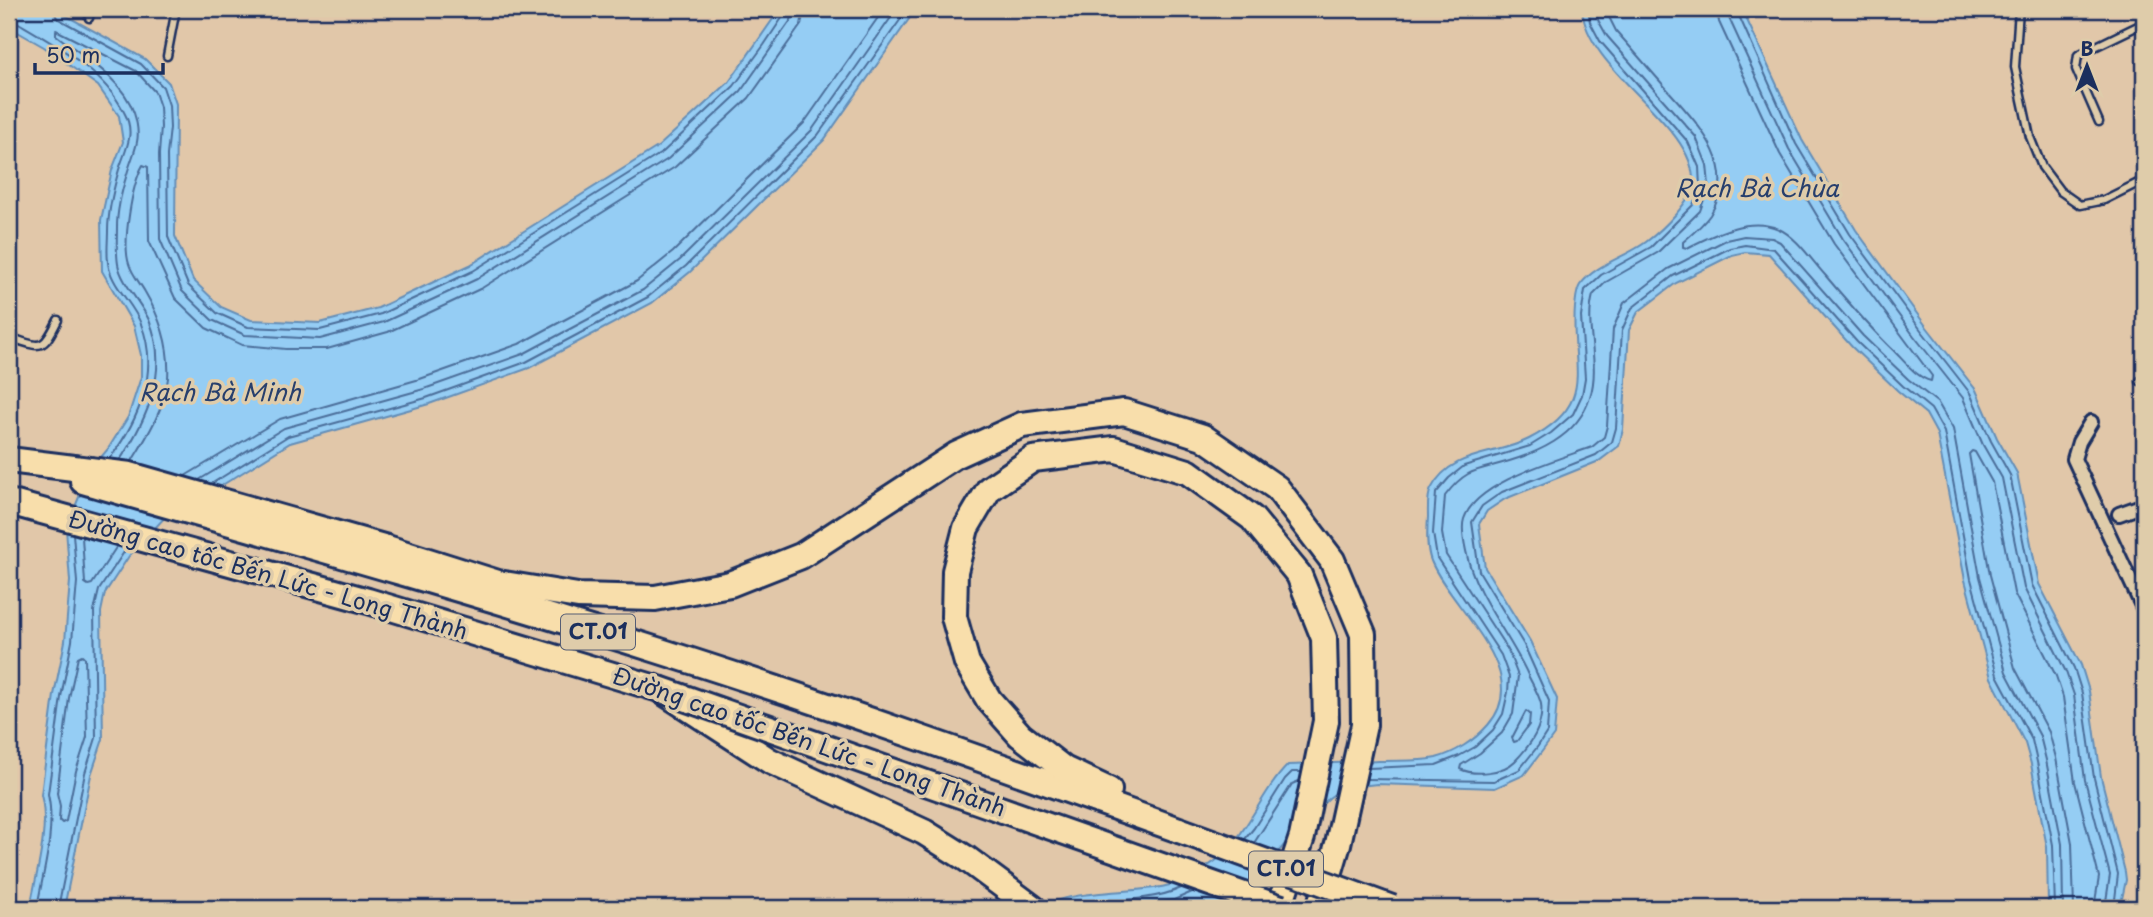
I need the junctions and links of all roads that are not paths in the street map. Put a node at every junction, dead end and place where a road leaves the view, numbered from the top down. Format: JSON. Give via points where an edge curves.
{"nodes":[{"id":1,"x":91,"y":9,"type":"edge"},
{"id":2,"x":176,"y":9,"type":"edge"},
{"id":3,"x":2019,"y":9,"type":"edge"},
{"id":4,"x":89,"y":18,"type":"dead end"},
{"id":5,"x":2144,"y":23,"type":"edge"},
{"id":6,"x":167,"y":56,"type":"dead end"},
{"id":7,"x":2099,"y":122,"type":"dead end"},
{"id":8,"x":2144,"y":180,"type":"edge"},
{"id":9,"x":58,"y":320,"type":"dead end"},
{"id":10,"x":9,"y":337,"type":"edge"},
{"id":11,"x":2091,"y":422,"type":"dead end"},
{"id":12,"x":9,"y":460,"type":"edge"},
{"id":13,"x":9,"y":502,"type":"edge"},
{"id":14,"x":2144,"y":505,"type":"edge"},
{"id":15,"x":2119,"y":514,"type":"dead end"},
{"id":16,"x":2143,"y":603,"type":"edge"},
{"id":17,"x":659,"y":689,"type":"junction"},
{"id":18,"x":1179,"y":830,"type":"junction"},
{"id":19,"x":1033,"y":908,"type":"edge"},
{"id":20,"x":1280,"y":908,"type":"edge"},
{"id":21,"x":1319,"y":908,"type":"edge"},
{"id":22,"x":1392,"y":908,"type":"edge"}],
"edges":[{"from":1,"to":4,"type":"lane"},
{"from":2,"to":6,"type":"lane"},
{"from":3,"to":8,"type":"lane","via":[[2015,67],[2029,137],[2042,167],[2060,191],[2080,205],[2104,200]]},
{"from":5,"to":7,"type":"lane","via":[[2078,55],[2077,69]]},
{"from":9,"to":10,"type":"lane","via":[[41,346]]},
{"from":11,"to":16,"type":"street","via":[[2074,459]]},
{"from":12,"to":18,"type":"highway","name":"Đường cao tốc Bến Lức - Long Thành","number":"CT.01","via":[[661,651]]},
{"from":12,"to":21,"type":"highway","via":[[130,475],[498,583],[578,596],[655,598],[730,584],[801,555],[956,455],[1023,425],[1124,412],[1203,437],[1277,488],[1332,560],[1363,634],[1364,724]]},
{"from":13,"to":17,"type":"highway","name":"Đường cao tốc Bến Lức - Long Thành","number":"CT.01","via":[[368,601]]},
{"from":14,"to":15,"type":"street"},
{"from":17,"to":19,"type":"highway","bridge":true,"via":[[770,761],[924,832]]},
{"from":17,"to":20,"type":"highway","name":"Đường cao tốc Bến Lức - Long Thành","number":"CT.01","bridge":true},
{"from":18,"to":20,"type":"highway","via":[[1064,769],[1020,735],[989,701],[967,663],[954,617],[955,571],[966,528],[989,489],[1033,459],[1114,449],[1188,472],[1252,518],[1299,575],[1324,638],[1326,721],[1302,837]]},
{"from":18,"to":22,"type":"highway","number":"CT.01","bridge":true}]}
